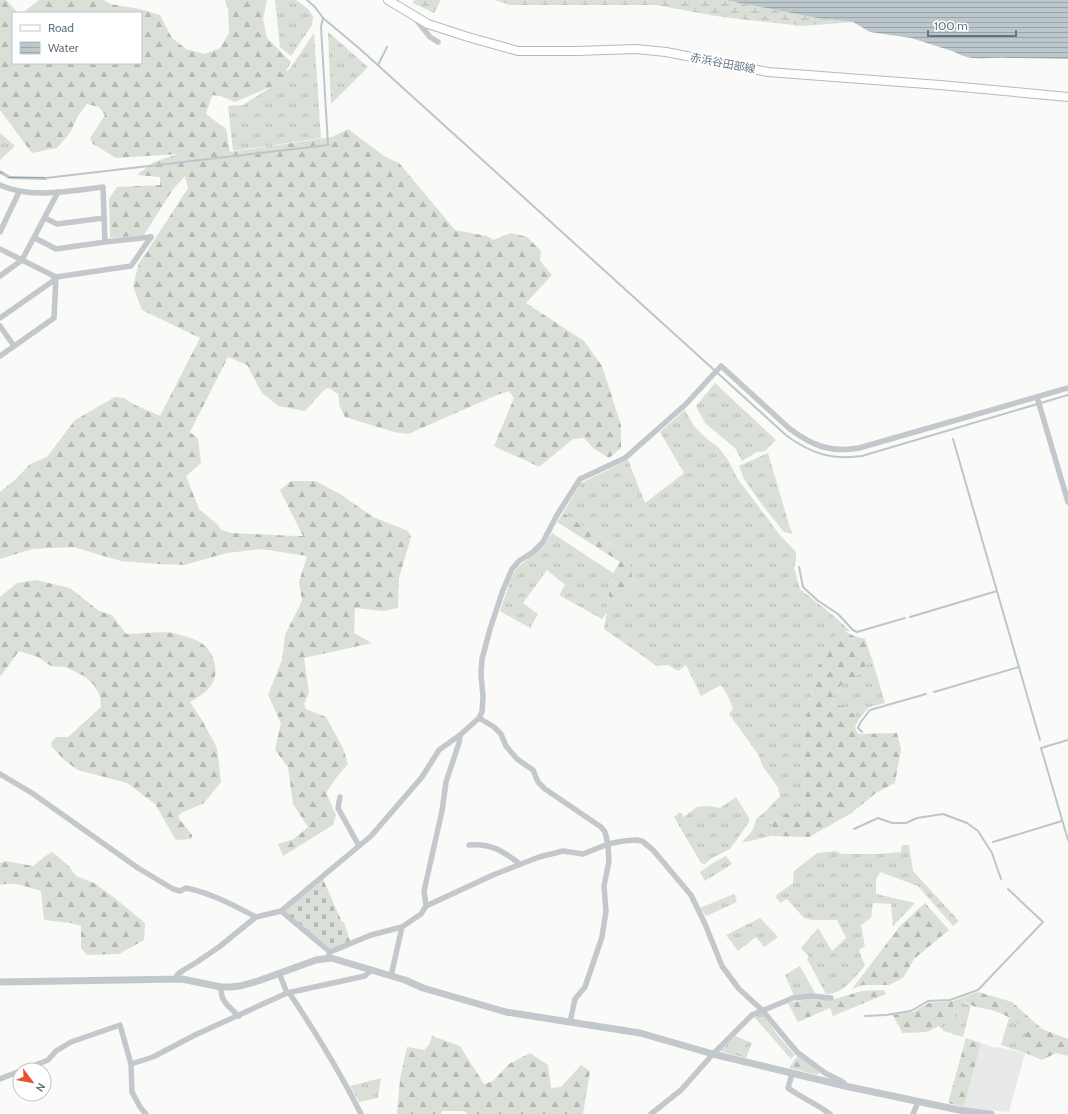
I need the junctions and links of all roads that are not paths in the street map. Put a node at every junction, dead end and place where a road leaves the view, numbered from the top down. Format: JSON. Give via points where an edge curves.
{"nodes":[{"id":1,"x":388,"y":0,"type":"edge"},
{"id":2,"x":413,"y":15,"type":"junction"},
{"id":3,"x":438,"y":42,"type":"dead end"},
{"id":4,"x":1068,"y":97,"type":"edge"},
{"id":5,"x":0,"y":185,"type":"edge"},
{"id":6,"x":19,"y":192,"type":"junction"},
{"id":7,"x":58,"y":192,"type":"junction"},
{"id":8,"x":45,"y":218,"type":"junction"},
{"id":9,"x":104,"y":218,"type":"junction"},
{"id":10,"x":0,"y":232,"type":"edge"},
{"id":11,"x":35,"y":238,"type":"junction"},
{"id":12,"x":105,"y":242,"type":"junction"},
{"id":13,"x":0,"y":249,"type":"edge"},
{"id":14,"x":22,"y":260,"type":"junction"},
{"id":15,"x":0,"y":276,"type":"edge"},
{"id":16,"x":56,"y":277,"type":"junction"},
{"id":17,"x":0,"y":318,"type":"edge"},
{"id":18,"x":0,"y":326,"type":"edge"},
{"id":19,"x":14,"y":346,"type":"junction"},
{"id":20,"x":0,"y":356,"type":"edge"},
{"id":21,"x":1068,"y":388,"type":"edge"},
{"id":22,"x":1038,"y":399,"type":"junction"},
{"id":23,"x":1068,"y":502,"type":"edge"},
{"id":24,"x":479,"y":718,"type":"junction"},
{"id":25,"x":460,"y":735,"type":"junction"},
{"id":26,"x":0,"y":774,"type":"edge"},
{"id":27,"x":340,"y":797,"type":"dead end"},
{"id":28,"x":608,"y":844,"type":"junction"},
{"id":29,"x":469,"y":845,"type":"dead end"},
{"id":30,"x":359,"y":846,"type":"junction"},
{"id":31,"x":520,"y":864,"type":"junction"},
{"id":32,"x":426,"y":906,"type":"junction"},
{"id":33,"x":281,"y":912,"type":"junction"},
{"id":34,"x":256,"y":917,"type":"junction"},
{"id":35,"x":402,"y":927,"type":"junction"},
{"id":36,"x":329,"y":955,"type":"junction"},
{"id":37,"x":371,"y":970,"type":"junction"},
{"id":38,"x":279,"y":973,"type":"junction"},
{"id":39,"x":391,"y":976,"type":"junction"},
{"id":40,"x":176,"y":980,"type":"junction"},
{"id":41,"x":0,"y":982,"type":"edge"},
{"id":42,"x":222,"y":987,"type":"junction"},
{"id":43,"x":288,"y":994,"type":"junction"},
{"id":44,"x":831,"y":998,"type":"dead end"},
{"id":45,"x":762,"y":1010,"type":"junction"},
{"id":46,"x":239,"y":1016,"type":"junction"},
{"id":47,"x":570,"y":1022,"type":"junction"},
{"id":48,"x":713,"y":1054,"type":"junction"},
{"id":49,"x":43,"y":1062,"type":"edge"},
{"id":50,"x":132,"y":1064,"type":"junction"},
{"id":51,"x":12,"y":1074,"type":"edge"},
{"id":52,"x":792,"y":1074,"type":"junction"},
{"id":53,"x":0,"y":1079,"type":"edge"},
{"id":54,"x":845,"y":1086,"type":"junction"},
{"id":55,"x":918,"y":1102,"type":"junction"},
{"id":56,"x":146,"y":1114,"type":"edge"},
{"id":57,"x":361,"y":1114,"type":"edge"},
{"id":58,"x":651,"y":1114,"type":"edge"},
{"id":59,"x":830,"y":1114,"type":"edge"},
{"id":60,"x":913,"y":1114,"type":"edge"},
{"id":61,"x":991,"y":1114,"type":"edge"}],
"edges":[{"from":1,"to":2,"type":"main road","name":"赤浜谷田部線"},
{"from":2,"to":3,"type":"street","via":[[430,37]]},
{"from":2,"to":4,"type":"main road","name":"赤浜谷田部線","via":[[428,24],[518,51],[636,49],[666,52],[768,72]]},
{"from":5,"to":6,"type":"street"},
{"from":6,"to":7,"type":"street"},
{"from":6,"to":10,"type":"street"},
{"from":7,"to":8,"type":"street"},
{"from":7,"to":9,"type":"street","via":[[102,187]]},
{"from":8,"to":9,"type":"street","via":[[57,224]]},
{"from":8,"to":11,"type":"street"},
{"from":9,"to":12,"type":"street"},
{"from":11,"to":12,"type":"street","via":[[56,249]]},
{"from":11,"to":14,"type":"street"},
{"from":12,"to":16,"type":"street","via":[[151,237],[131,266]]},
{"from":13,"to":14,"type":"street"},
{"from":14,"to":15,"type":"street"},
{"from":14,"to":16,"type":"street"},
{"from":16,"to":17,"type":"street"},
{"from":16,"to":19,"type":"street","via":[[54,318]]},
{"from":18,"to":19,"type":"street"},
{"from":19,"to":20,"type":"street"},
{"from":21,"to":22,"type":"street"},
{"from":22,"to":23,"type":"street"},
{"from":22,"to":24,"type":"street","via":[[859,448],[842,450],[815,445],[801,437],[721,366],[686,404],[625,458],[580,479],[540,546],[512,569],[482,659],[483,696]]},
{"from":24,"to":25,"type":"street"},
{"from":24,"to":28,"type":"street","via":[[501,734],[506,746],[517,759],[533,770],[538,782],[545,789],[601,827]]},
{"from":25,"to":30,"type":"street","via":[[439,750],[422,777],[371,836]]},
{"from":25,"to":32,"type":"street","via":[[446,782],[424,892]]},
{"from":26,"to":34,"type":"street","via":[[88,831],[138,868],[174,889],[196,890]]},
{"from":27,"to":30,"type":"street","via":[[338,808]]},
{"from":28,"to":31,"type":"street","via":[[583,854],[563,851]]},
{"from":28,"to":45,"type":"street","via":[[636,840],[642,841],[653,850],[691,895],[716,955],[727,973],[739,990]]},
{"from":28,"to":47,"type":"street","via":[[609,861],[604,886],[606,911],[602,937],[584,987],[575,999]]},
{"from":29,"to":31,"type":"street","via":[[492,847],[506,853]]},
{"from":30,"to":33,"type":"street"},
{"from":31,"to":32,"type":"street"},
{"from":32,"to":35,"type":"street","via":[[420,914]]},
{"from":33,"to":34,"type":"street"},
{"from":33,"to":36,"type":"street"},
{"from":34,"to":40,"type":"street","via":[[219,947],[182,971]]},
{"from":35,"to":36,"type":"street","via":[[370,935]]},
{"from":35,"to":39,"type":"street"},
{"from":36,"to":37,"type":"street"},
{"from":36,"to":38,"type":"street"},
{"from":37,"to":39,"type":"street"},
{"from":37,"to":43,"type":"street","via":[[365,976]]},
{"from":38,"to":42,"type":"street","via":[[240,986]]},
{"from":38,"to":43,"type":"street"},
{"from":39,"to":47,"type":"street","via":[[506,1012]]},
{"from":40,"to":41,"type":"street"},
{"from":40,"to":42,"type":"street","via":[[192,980]]},
{"from":42,"to":46,"type":"street","via":[[224,1001]]},
{"from":43,"to":46,"type":"street"},
{"from":43,"to":57,"type":"street","via":[[312,1026]]},
{"from":44,"to":45,"type":"street","via":[[803,996]]},
{"from":45,"to":48,"type":"street","via":[[752,1015]]},
{"from":45,"to":54,"type":"street","via":[[797,1052]]},
{"from":46,"to":50,"type":"street","via":[[153,1057]]},
{"from":47,"to":48,"type":"street","via":[[640,1033]]},
{"from":48,"to":52,"type":"street"},
{"from":48,"to":58,"type":"street","via":[[682,1090]]},
{"from":49,"to":50,"type":"street","via":[[70,1042],[120,1025]]},
{"from":50,"to":56,"type":"street","via":[[132,1092]]},
{"from":51,"to":53,"type":"street"},
{"from":52,"to":54,"type":"street"},
{"from":52,"to":59,"type":"street","via":[[788,1088]]},
{"from":54,"to":55,"type":"street"},
{"from":55,"to":60,"type":"street"},
{"from":55,"to":61,"type":"street"}]}
